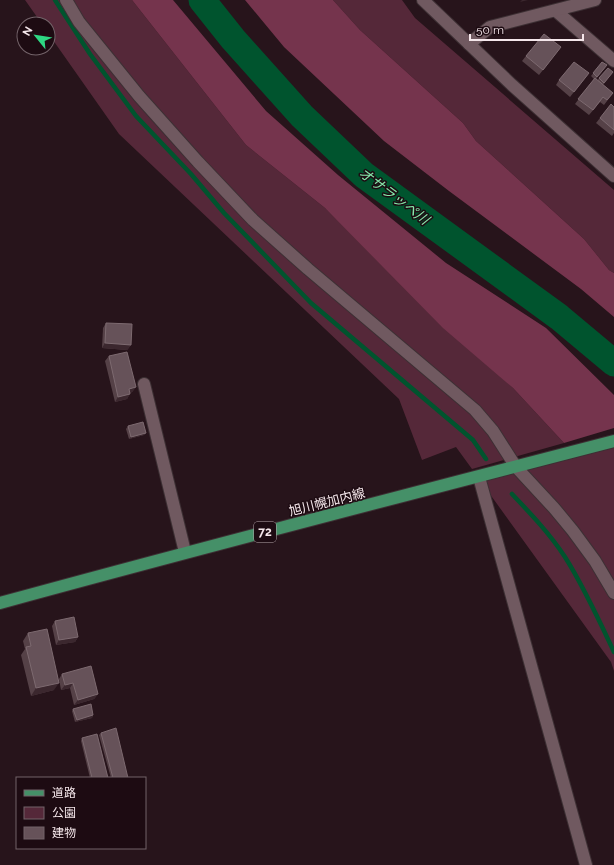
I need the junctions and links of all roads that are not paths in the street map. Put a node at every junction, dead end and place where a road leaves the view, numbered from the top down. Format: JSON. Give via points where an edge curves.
{"nodes":[{"id":1,"x":66,"y":0,"type":"edge"},
{"id":2,"x":423,"y":0,"type":"edge"},
{"id":3,"x":595,"y":0,"type":"edge"},
{"id":4,"x":556,"y":11,"type":"junction"},
{"id":5,"x":469,"y":44,"type":"junction"},
{"id":6,"x":614,"y":62,"type":"edge"},
{"id":7,"x":614,"y":176,"type":"edge"},
{"id":8,"x":144,"y":384,"type":"dead end"},
{"id":9,"x":614,"y":441,"type":"edge"},
{"id":10,"x":516,"y":466,"type":"junction"},
{"id":11,"x":479,"y":477,"type":"junction"},
{"id":12,"x":185,"y":552,"type":"junction"},
{"id":13,"x":614,"y":593,"type":"edge"},
{"id":14,"x":0,"y":603,"type":"edge"},
{"id":15,"x":586,"y":865,"type":"edge"}],
"edges":[{"from":1,"to":10,"type":"street","via":[[79,22],[139,96],[253,220],[475,410],[493,431]]},
{"from":2,"to":5,"type":"street"},
{"from":3,"to":4,"type":"street"},
{"from":4,"to":5,"type":"street","via":[[490,27]]},
{"from":4,"to":6,"type":"street"},
{"from":5,"to":7,"type":"street"},
{"from":8,"to":12,"type":"street"},
{"from":9,"to":10,"type":"main road","name":"旭川幌加内線","number":"72"},
{"from":10,"to":11,"type":"main road","name":"旭川幌加内線","number":"72"},
{"from":10,"to":13,"type":"street","via":[[573,531]]},
{"from":11,"to":12,"type":"main road","name":"旭川幌加内線","number":"72"},
{"from":11,"to":15,"type":"street"},
{"from":12,"to":14,"type":"main road","name":"旭川幌加内線","number":"72"}]}
